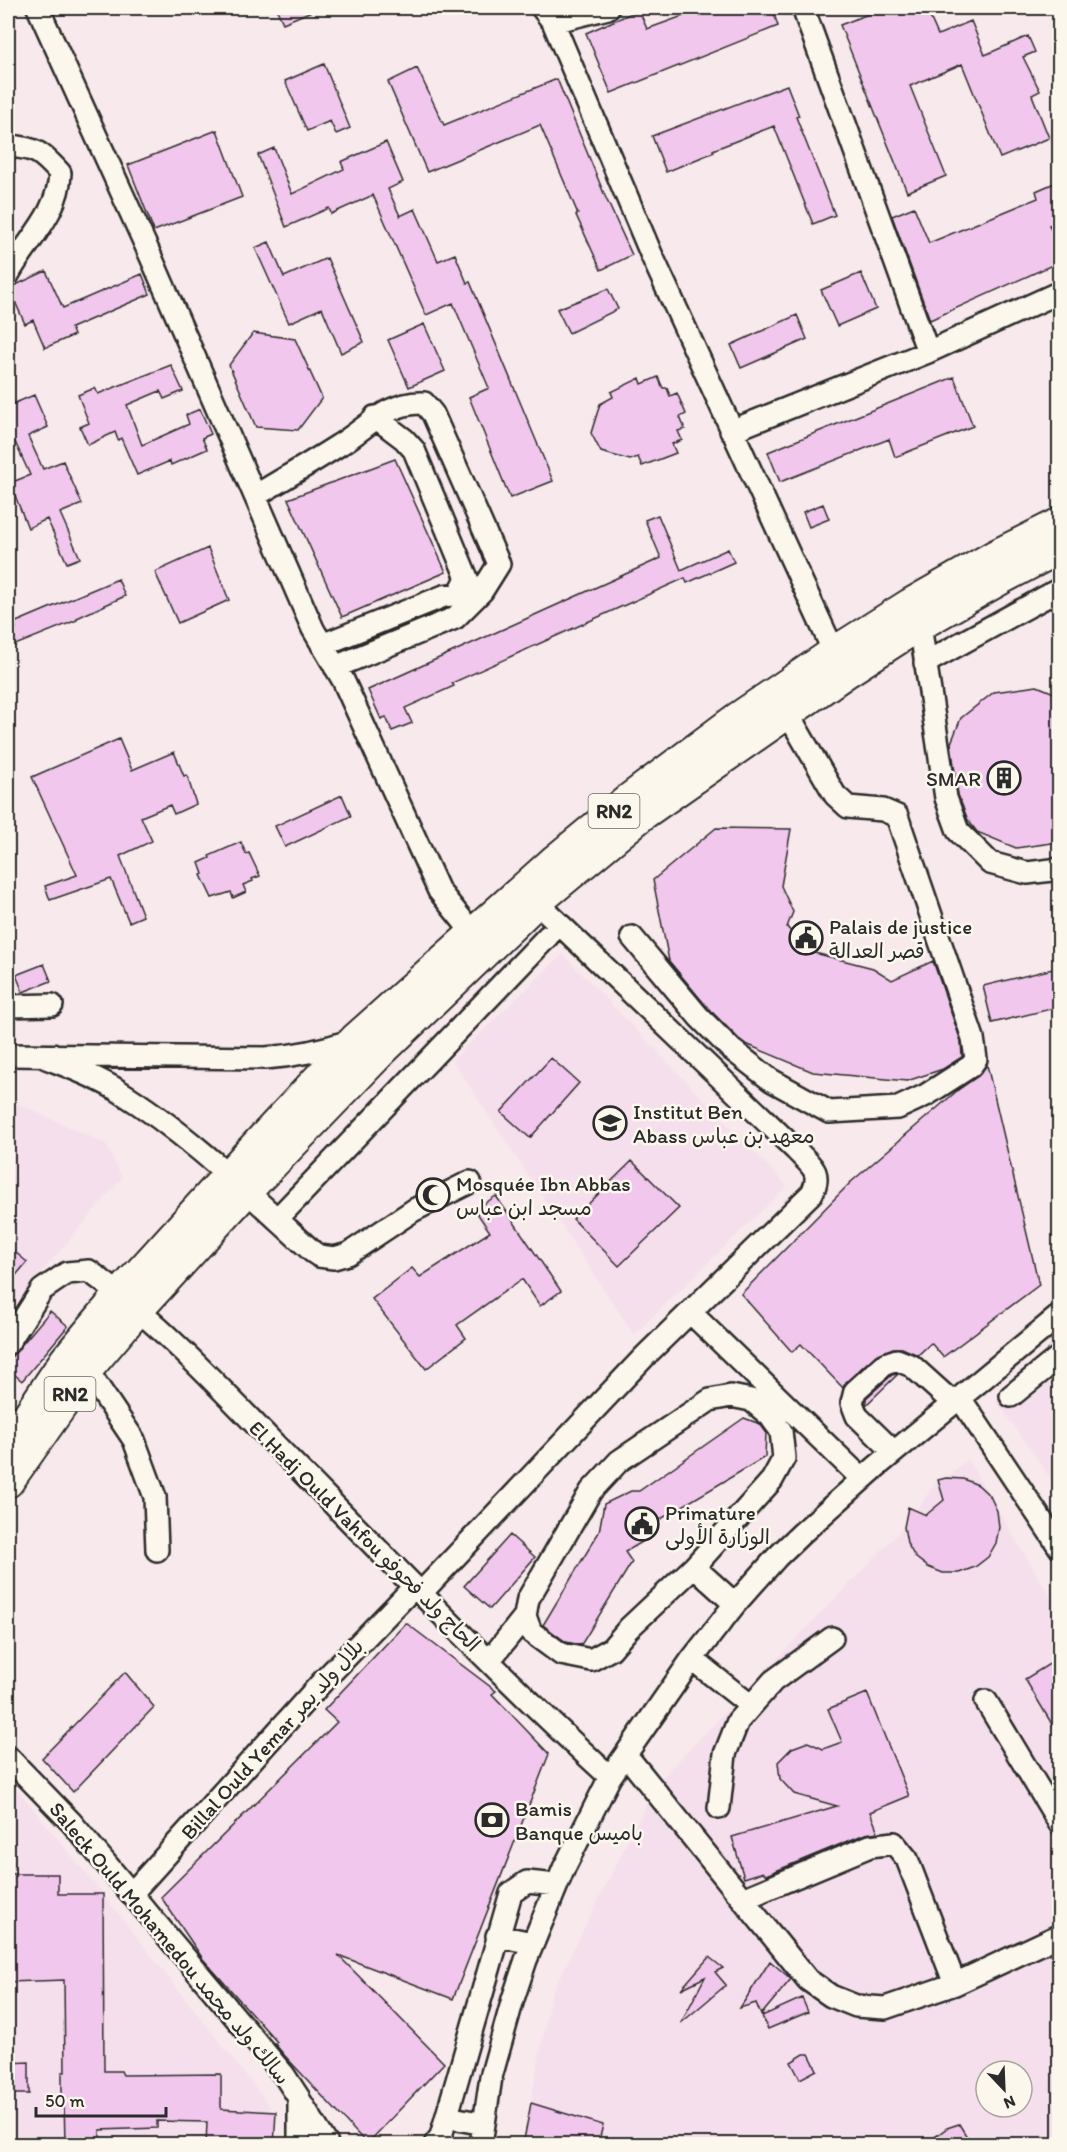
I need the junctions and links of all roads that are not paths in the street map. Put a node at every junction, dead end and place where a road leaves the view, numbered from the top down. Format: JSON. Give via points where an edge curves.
{"nodes":[{"id":1,"x":38,"y":8,"type":"edge"},
{"id":2,"x":608,"y":8,"type":"edge"},
{"id":3,"x":803,"y":8,"type":"edge"},
{"id":4,"x":547,"y":15,"type":"edge"},
{"id":5,"x":8,"y":146,"type":"edge"},
{"id":6,"x":8,"y":275,"type":"edge"},
{"id":7,"x":1059,"y":292,"type":"edge"},
{"id":8,"x":928,"y":352,"type":"junction"},
{"id":9,"x":375,"y":417,"type":"junction"},
{"id":10,"x":731,"y":431,"type":"junction"},
{"id":11,"x":255,"y":496,"type":"junction"},
{"id":12,"x":1059,"y":523,"type":"edge"},
{"id":13,"x":1059,"y":548,"type":"edge"},
{"id":14,"x":1059,"y":589,"type":"edge"},
{"id":15,"x":482,"y":591,"type":"junction"},
{"id":16,"x":459,"y":594,"type":"junction"},
{"id":17,"x":920,"y":626,"type":"junction"},
{"id":18,"x":322,"y":645,"type":"junction"},
{"id":19,"x":834,"y":652,"type":"junction"},
{"id":20,"x":925,"y":663,"type":"junction"},
{"id":21,"x":335,"y":667,"type":"junction"},
{"id":22,"x":788,"y":714,"type":"junction"},
{"id":23,"x":1059,"y":869,"type":"edge"},
{"id":24,"x":529,"y":896,"type":"junction"},
{"id":25,"x":548,"y":936,"type":"dead end"},
{"id":26,"x":632,"y":937,"type":"dead end"},
{"id":27,"x":479,"y":942,"type":"junction"},
{"id":28,"x":52,"y":1005,"type":"dead end"},
{"id":29,"x":8,"y":1006,"type":"edge"},
{"id":30,"x":355,"y":1039,"type":"junction"},
{"id":31,"x":383,"y":1050,"type":"junction"},
{"id":32,"x":8,"y":1055,"type":"edge"},
{"id":33,"x":44,"y":1057,"type":"junction"},
{"id":34,"x":470,"y":1182,"type":"dead end"},
{"id":35,"x":237,"y":1184,"type":"junction"},
{"id":36,"x":277,"y":1219,"type":"junction"},
{"id":37,"x":130,"y":1301,"type":"junction"},
{"id":38,"x":690,"y":1312,"type":"junction"},
{"id":39,"x":1052,"y":1321,"type":"edge"},
{"id":40,"x":8,"y":1344,"type":"edge"},
{"id":41,"x":1059,"y":1348,"type":"edge"},
{"id":42,"x":1059,"y":1356,"type":"edge"},
{"id":43,"x":87,"y":1370,"type":"junction"},
{"id":44,"x":1011,"y":1396,"type":"dead end"},
{"id":45,"x":956,"y":1401,"type":"junction"},
{"id":46,"x":8,"y":1445,"type":"edge"},
{"id":47,"x":894,"y":1452,"type":"junction"},
{"id":48,"x":862,"y":1479,"type":"junction"},
{"id":49,"x":8,"y":1482,"type":"edge"},
{"id":50,"x":1059,"y":1548,"type":"edge"},
{"id":51,"x":157,"y":1550,"type":"dead end"},
{"id":52,"x":694,"y":1567,"type":"junction"},
{"id":53,"x":417,"y":1590,"type":"junction"},
{"id":54,"x":735,"y":1604,"type":"junction"},
{"id":55,"x":525,"y":1616,"type":"junction"},
{"id":56,"x":832,"y":1638,"type":"dead end"},
{"id":57,"x":692,"y":1659,"type":"junction"},
{"id":58,"x":489,"y":1661,"type":"junction"},
{"id":59,"x":986,"y":1701,"type":"dead end"},
{"id":60,"x":750,"y":1705,"type":"junction"},
{"id":61,"x":626,"y":1755,"type":"junction"},
{"id":62,"x":8,"y":1757,"type":"edge"},
{"id":63,"x":610,"y":1777,"type":"junction"},
{"id":64,"x":719,"y":1808,"type":"dead end"},
{"id":65,"x":1059,"y":1824,"type":"edge"},
{"id":66,"x":557,"y":1885,"type":"junction"},
{"id":67,"x":132,"y":1893,"type":"junction"},
{"id":68,"x":743,"y":1899,"type":"junction"},
{"id":69,"x":1059,"y":1935,"type":"edge"},
{"id":70,"x":497,"y":1936,"type":"junction"},
{"id":71,"x":533,"y":1943,"type":"junction"},
{"id":72,"x":955,"y":1984,"type":"junction"},
{"id":73,"x":481,"y":1994,"type":"junction"},
{"id":74,"x":513,"y":2000,"type":"junction"},
{"id":75,"x":299,"y":2098,"type":"junction"},
{"id":76,"x":447,"y":2116,"type":"junction"},
{"id":77,"x":483,"y":2134,"type":"edge"},
{"id":78,"x":299,"y":2145,"type":"edge"},
{"id":79,"x":327,"y":2145,"type":"edge"},
{"id":80,"x":435,"y":2145,"type":"edge"}],
"edges":[{"from":1,"to":11,"type":"street"},
{"from":2,"to":4,"type":"street"},
{"from":3,"to":8,"type":"street"},
{"from":4,"to":10,"type":"street"},
{"from":5,"to":6,"type":"street","via":[[41,152],[60,173],[60,187],[57,199]]},
{"from":7,"to":8,"type":"street"},
{"from":8,"to":10,"type":"street"},
{"from":9,"to":11,"type":"street","via":[[342,443]]},
{"from":9,"to":15,"type":"street","via":[[409,402],[424,403],[433,414],[499,564]]},
{"from":9,"to":16,"type":"street","via":[[414,450],[467,578]]},
{"from":10,"to":19,"type":"street"},
{"from":11,"to":18,"type":"street"},
{"from":12,"to":19,"type":"highway","number":"RN2","via":[[910,604]]},
{"from":13,"to":17,"type":"highway","number":"RN2"},
{"from":14,"to":20,"type":"street"},
{"from":15,"to":16,"type":"street"},
{"from":15,"to":21,"type":"street","via":[[455,618]]},
{"from":16,"to":18,"type":"street","via":[[444,596]]},
{"from":17,"to":20,"type":"street"},
{"from":17,"to":22,"type":"highway","number":"RN2"},
{"from":18,"to":21,"type":"street"},
{"from":19,"to":24,"type":"highway","number":"RN2","via":[[630,798]]},
{"from":20,"to":23,"type":"street","via":[[946,798],[958,831],[990,863],[1027,873]]},
{"from":21,"to":27,"type":"street","via":[[439,891]]},
{"from":22,"to":24,"type":"highway","number":"RN2"},
{"from":22,"to":26,"type":"street","via":[[835,795],[848,807],[883,810],[897,816],[973,1038],[976,1059],[936,1090],[898,1107],[829,1112],[771,1080],[731,1049]]},
{"from":24,"to":27,"type":"highway","number":"RN2"},
{"from":24,"to":38,"type":"street","name":"Billal Ould Yemar بلال ولد يمر","via":[[816,1171],[818,1182],[812,1193]]},
{"from":25,"to":36,"type":"street"},
{"from":27,"to":30,"type":"highway","number":"RN2"},
{"from":27,"to":31,"type":"highway","number":"RN2"},
{"from":28,"to":29,"type":"street"},
{"from":30,"to":31,"type":"street"},
{"from":30,"to":33,"type":"street","via":[[294,1056],[265,1058]]},
{"from":30,"to":35,"type":"highway","number":"RN2"},
{"from":31,"to":35,"type":"highway","number":"RN2"},
{"from":32,"to":33,"type":"street"},
{"from":33,"to":35,"type":"street","via":[[118,1090]]},
{"from":34,"to":36,"type":"street","via":[[414,1210],[341,1257],[319,1256]]},
{"from":35,"to":36,"type":"street"},
{"from":35,"to":37,"type":"highway","number":"RN2"},
{"from":37,"to":40,"type":"street","name":"El Hadj Ould Vahfou الحاج ولد فحوفو","via":[[89,1271],[67,1273],[42,1290]]},
{"from":37,"to":43,"type":"highway","number":"RN2"},
{"from":37,"to":46,"type":"highway","number":"RN2","via":[[65,1360]]},
{"from":37,"to":53,"type":"street","name":"El Hadj Ould Vahfou الحاج ولد فحوفو"},
{"from":38,"to":48,"type":"street"},
{"from":38,"to":53,"type":"street","name":"Billal Ould Yemar بلال ولد يمر"},
{"from":39,"to":41,"type":"street"},
{"from":39,"to":45,"type":"street"},
{"from":42,"to":44,"type":"street"},
{"from":43,"to":49,"type":"highway","number":"RN2"},
{"from":43,"to":51,"type":"street","via":[[134,1440],[154,1497]]},
{"from":45,"to":47,"type":"street"},
{"from":45,"to":47,"type":"street","via":[[912,1366],[897,1360],[885,1364],[855,1391],[852,1403],[858,1416]]},
{"from":45,"to":50,"type":"street"},
{"from":47,"to":48,"type":"street"},
{"from":48,"to":54,"type":"street","via":[[777,1557]]},
{"from":52,"to":54,"type":"street"},
{"from":52,"to":55,"type":"street","via":[[611,1649],[591,1660],[561,1654],[531,1632]]},
{"from":52,"to":55,"type":"street","via":[[772,1480],[784,1458],[781,1431],[751,1400],[731,1396],[710,1400],[620,1461],[591,1491],[528,1599]]},
{"from":53,"to":58,"type":"street","name":"El Hadj Ould Vahfou الحاج ولد فحوفو"},
{"from":53,"to":67,"type":"street","name":"Billal Ould Yemar بلال ولد يمر","via":[[323,1681]]},
{"from":54,"to":57,"type":"street"},
{"from":55,"to":58,"type":"street"},
{"from":56,"to":60,"type":"street","via":[[773,1681]]},
{"from":57,"to":60,"type":"street"},
{"from":57,"to":61,"type":"street"},
{"from":58,"to":63,"type":"street","name":"El Hadj Ould Vahfou الحاج ولد فحوفو"},
{"from":59,"to":65,"type":"street"},
{"from":60,"to":64,"type":"street","via":[[738,1721],[725,1754]]},
{"from":61,"to":63,"type":"street"},
{"from":61,"to":68,"type":"street"},
{"from":62,"to":67,"type":"street","name":"Saleck Ould Mohamedou سالك ولد محمد"},
{"from":63,"to":66,"type":"street"},
{"from":66,"to":70,"type":"street","via":[[527,1882],[511,1893]]},
{"from":66,"to":71,"type":"street"},
{"from":67,"to":75,"type":"street","name":"Saleck Ould Mohamedou سالك ولد محمد","via":[[285,2075]]},
{"from":68,"to":72,"type":"street","via":[[808,1980],[831,1996],[856,2006],[885,2008]]},
{"from":68,"to":72,"type":"street","via":[[870,1846],[894,1843],[907,1859]]},
{"from":69,"to":72,"type":"street"},
{"from":70,"to":71,"type":"street"},
{"from":70,"to":73,"type":"street"},
{"from":71,"to":74,"type":"street"},
{"from":73,"to":74,"type":"street"},
{"from":73,"to":76,"type":"street"},
{"from":74,"to":77,"type":"street","via":[[491,2077]]},
{"from":75,"to":78,"type":"street","name":"Saleck Ould Mohamedou سالك ولد محمد"},
{"from":75,"to":79,"type":"street"},
{"from":76,"to":77,"type":"street"},
{"from":76,"to":80,"type":"street"}]}
